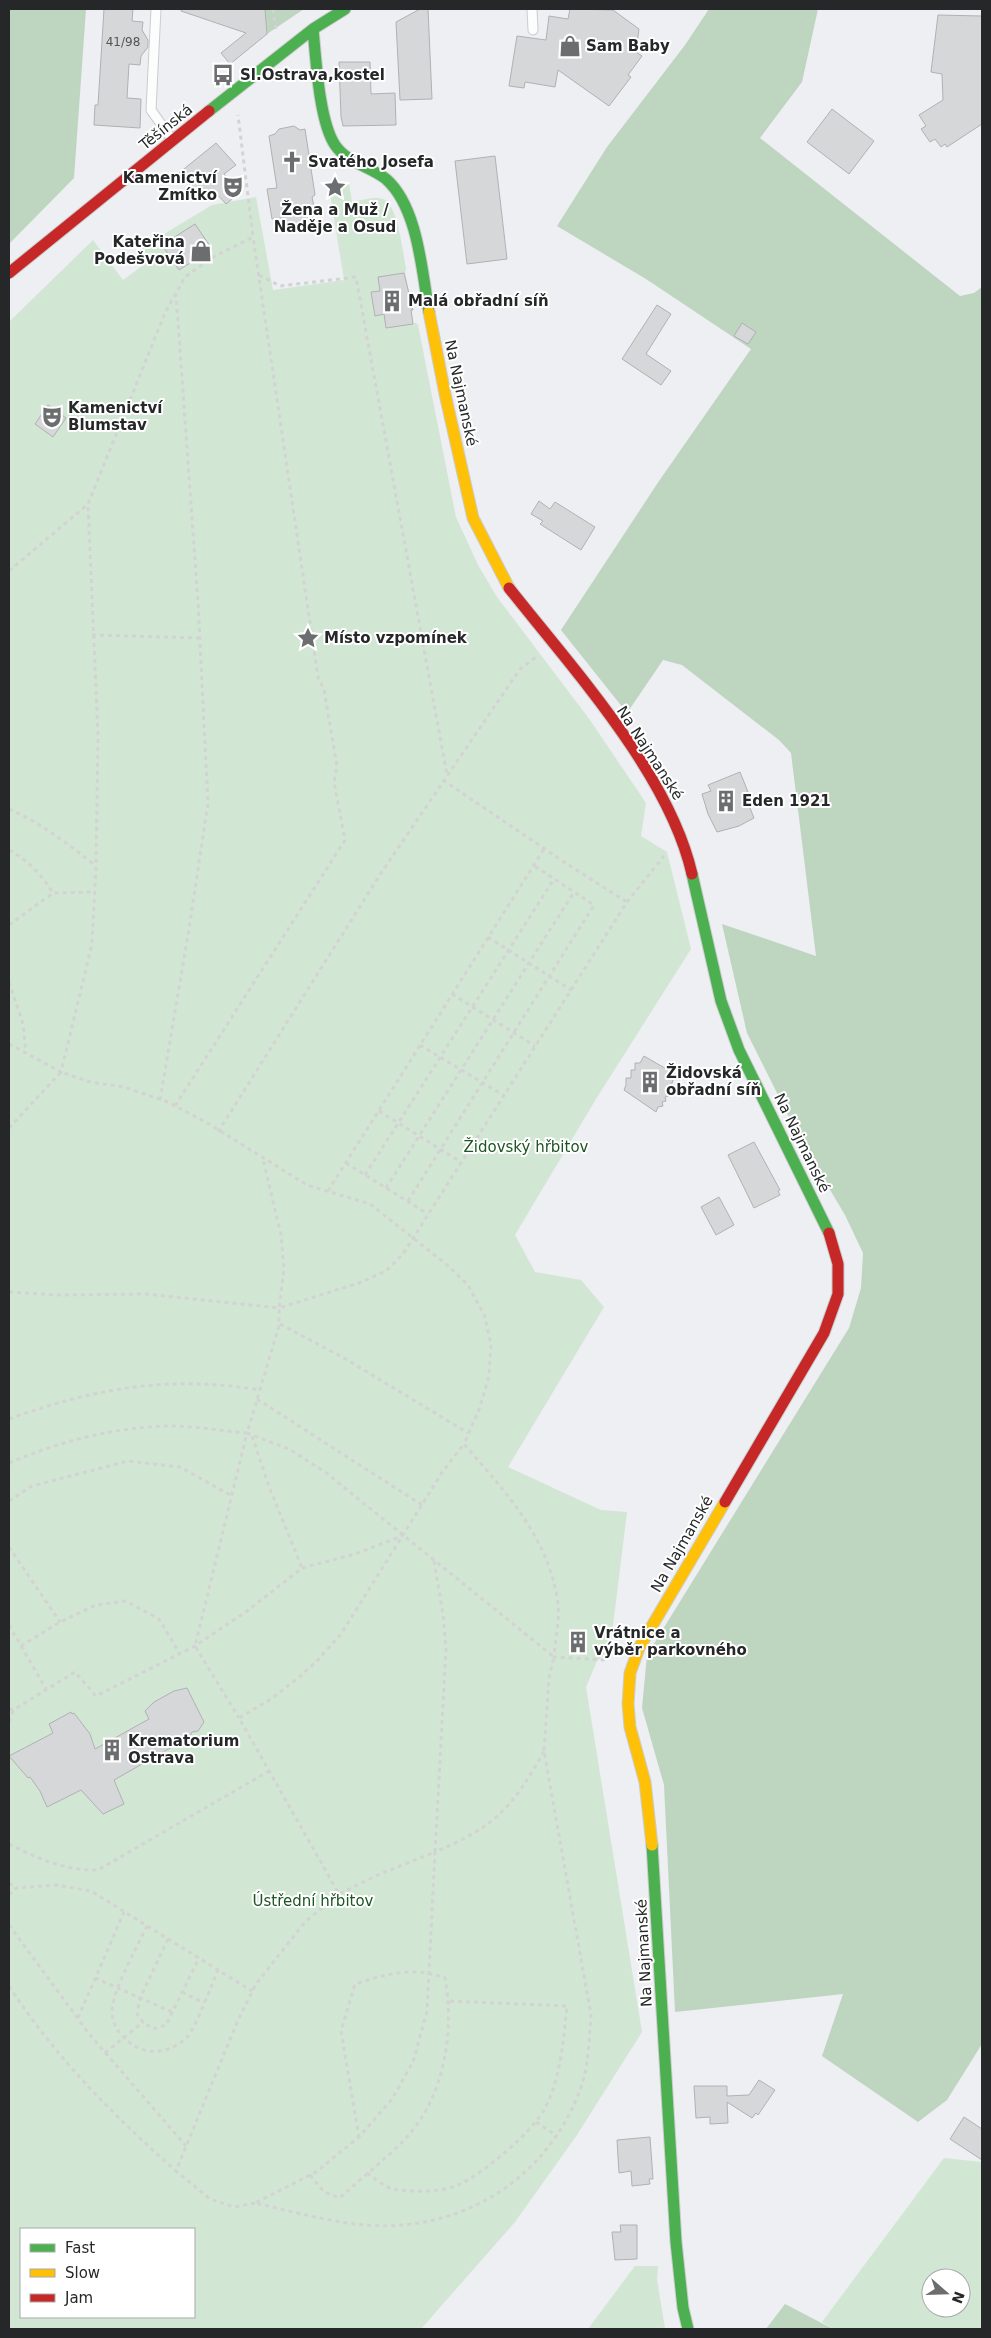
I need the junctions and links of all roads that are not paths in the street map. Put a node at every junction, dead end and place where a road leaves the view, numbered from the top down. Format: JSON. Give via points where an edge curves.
{"nodes":[{"id":1,"x":156,"y":9,"type":"edge"},
{"id":2,"x":344,"y":9,"type":"edge"},
{"id":3,"x":532,"y":9,"type":"edge"},
{"id":4,"x":313,"y":29,"type":"junction"},
{"id":5,"x":533,"y":30,"type":"dead end"},
{"id":6,"x":173,"y":140,"type":"junction"},
{"id":7,"x":9,"y":273,"type":"edge"},
{"id":8,"x":688,"y":2329,"type":"edge"}],
"edges":[{"from":1,"to":6,"type":"lane","via":[[151,110]]},
{"from":2,"to":4,"type":"street","name":"Těšínská"},
{"from":3,"to":5,"type":"lane"},
{"from":4,"to":6,"type":"street","name":"Těšínská"},
{"from":4,"to":8,"type":"street","name":"Na Najmanské","via":[[330,136],[345,155],[394,187],[413,228],[473,518],[508,587],[616,725],[667,803],[690,864],[720,1001],[738,1050],[827,1227],[838,1264],[838,1294],[824,1333],[639,1648],[630,1674],[630,1727],[645,1782],[652,1840],[676,2242]]},
{"from":6,"to":7,"type":"street","name":"Těšínská"}]}
